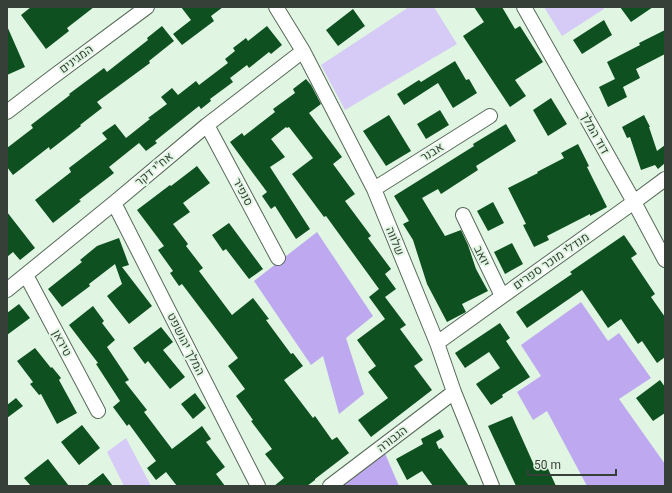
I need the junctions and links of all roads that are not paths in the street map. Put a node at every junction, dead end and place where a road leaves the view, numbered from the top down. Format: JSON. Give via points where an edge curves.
{"nodes":[{"id":1,"x":147,"y":7,"type":"edge"},
{"id":2,"x":276,"y":7,"type":"edge"},
{"id":3,"x":524,"y":7,"type":"edge"},
{"id":4,"x":303,"y":51,"type":"junction"},
{"id":5,"x":7,"y":112,"type":"edge"},
{"id":6,"x":490,"y":116,"type":"dead end"},
{"id":7,"x":207,"y":125,"type":"junction"},
{"id":8,"x":665,"y":179,"type":"edge"},
{"id":9,"x":374,"y":188,"type":"junction"},
{"id":10,"x":634,"y":202,"type":"junction"},
{"id":11,"x":114,"y":203,"type":"junction"},
{"id":12,"x":463,"y":215,"type":"dead end"},
{"id":13,"x":278,"y":258,"type":"dead end"},
{"id":14,"x":665,"y":260,"type":"edge"},
{"id":15,"x":26,"y":275,"type":"junction"},
{"id":16,"x":7,"y":290,"type":"edge"},
{"id":17,"x":502,"y":296,"type":"junction"},
{"id":18,"x":437,"y":343,"type":"junction"},
{"id":19,"x":454,"y":392,"type":"junction"},
{"id":20,"x":98,"y":411,"type":"dead end"},
{"id":21,"x":258,"y":486,"type":"edge"},
{"id":22,"x":330,"y":486,"type":"edge"},
{"id":23,"x":492,"y":486,"type":"edge"}],
"edges":[{"from":1,"to":5,"type":"street","name":"המגינים"},
{"from":2,"to":4,"type":"street","name":"שלווה"},
{"from":3,"to":10,"type":"street","name":"דוד המלך"},
{"from":4,"to":7,"type":"street","name":"אח\"י דקר"},
{"from":4,"to":9,"type":"street","name":"שלווה"},
{"from":6,"to":9,"type":"street","name":"אבנר"},
{"from":7,"to":11,"type":"street","name":"אח\"י דקר"},
{"from":7,"to":13,"type":"street","name":"סנפיר"},
{"from":8,"to":10,"type":"street","name":"מנדלי מוכר ספרים"},
{"from":9,"to":18,"type":"street","name":"שלווה"},
{"from":10,"to":14,"type":"street","name":"דוד המלך"},
{"from":10,"to":17,"type":"street","name":"מנדלי מוכר ספרים"},
{"from":11,"to":15,"type":"street","name":"אח\"י דקר"},
{"from":11,"to":21,"type":"street","name":"המלך יהושפט"},
{"from":12,"to":17,"type":"street","name":"יואב"},
{"from":15,"to":16,"type":"street","name":"אח\"י דקר"},
{"from":15,"to":20,"type":"street","name":"טיראן"},
{"from":17,"to":18,"type":"street","name":"מנדלי מוכר ספרים"},
{"from":18,"to":19,"type":"street","name":"שלווה"},
{"from":19,"to":22,"type":"street","name":"הגבורה"},
{"from":19,"to":23,"type":"street","name":"שלווה"}]}
